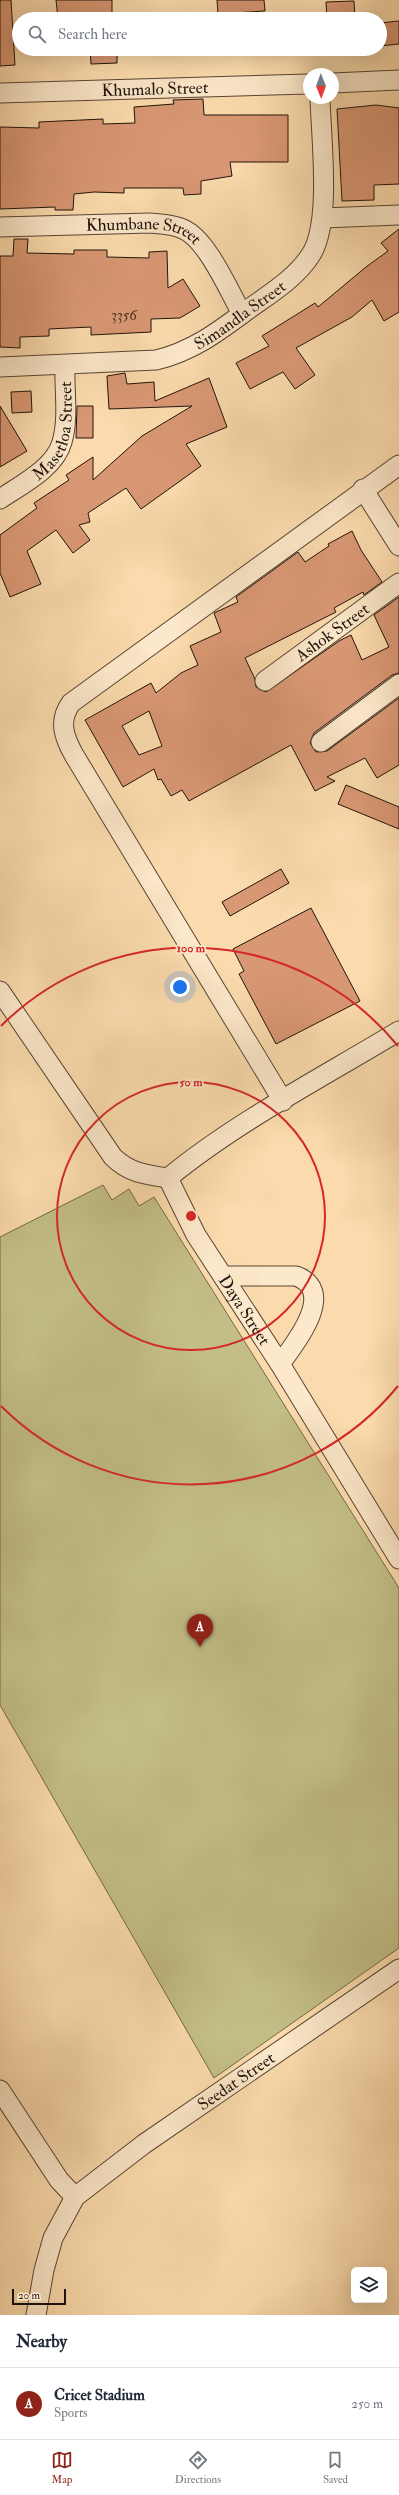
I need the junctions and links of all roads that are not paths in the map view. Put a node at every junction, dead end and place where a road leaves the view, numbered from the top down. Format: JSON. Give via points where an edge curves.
{"nodes":[{"id":1,"x":399,"y":80,"type":"edge"},
{"id":2,"x":339,"y":83,"type":"edge"},
{"id":3,"x":303,"y":84,"type":"edge"},
{"id":4,"x":0,"y":93,"type":"edge"},
{"id":5,"x":320,"y":104,"type":"edge"},
{"id":6,"x":399,"y":215,"type":"edge"},
{"id":7,"x":323,"y":218,"type":"junction"},
{"id":8,"x":0,"y":227,"type":"edge"},
{"id":9,"x":242,"y":314,"type":"junction"},
{"id":10,"x":65,"y":365,"type":"junction"},
{"id":11,"x":0,"y":367,"type":"edge"},
{"id":12,"x":399,"y":465,"type":"edge"},
{"id":13,"x":363,"y":489,"type":"junction"},
{"id":14,"x":0,"y":499,"type":"edge"},
{"id":15,"x":399,"y":546,"type":"edge"},
{"id":16,"x":399,"y":583,"type":"edge"},
{"id":17,"x":265,"y":681,"type":"dead end"},
{"id":18,"x":399,"y":684,"type":"edge"},
{"id":19,"x":321,"y":742,"type":"dead end"},
{"id":20,"x":0,"y":991,"type":"edge"},
{"id":21,"x":399,"y":1031,"type":"edge"},
{"id":22,"x":283,"y":1101,"type":"junction"},
{"id":23,"x":168,"y":1178,"type":"junction"},
{"id":24,"x":223,"y":1276,"type":"junction"},
{"id":25,"x":280,"y":1364,"type":"junction"},
{"id":26,"x":399,"y":1559,"type":"edge"},
{"id":27,"x":399,"y":1969,"type":"edge"},
{"id":28,"x":0,"y":2090,"type":"edge"},
{"id":29,"x":75,"y":2197,"type":"junction"},
{"id":30,"x":36,"y":2315,"type":"edge"}],
"edges":[{"from":1,"to":2,"type":"street"},
{"from":3,"to":4,"type":"street","name":"Khumalo Street"},
{"from":5,"to":7,"type":"street","name":"Simandla Street"},
{"from":6,"to":7,"type":"street"},
{"from":7,"to":9,"type":"street","name":"Simandla Street","via":[[317,245],[310,258],[294,275]]},
{"from":8,"to":9,"type":"street","name":"Khumbane Street","via":[[150,223],[169,224],[183,229],[194,235],[202,245]]},
{"from":9,"to":10,"type":"street","name":"Simandla Street","via":[[205,340],[175,356],[156,360]]},
{"from":10,"to":11,"type":"street","name":"Simandla Street"},
{"from":10,"to":14,"type":"street","name":"Masetloa Street","via":[[62,443],[45,466]]},
{"from":12,"to":13,"type":"street"},
{"from":13,"to":15,"type":"street"},
{"from":13,"to":22,"type":"street","via":[[71,703],[64,720],[66,741],[74,755]]},
{"from":16,"to":17,"type":"street","name":"Ashok Street"},
{"from":18,"to":19,"type":"street"},
{"from":20,"to":23,"type":"street","via":[[113,1157],[133,1172]]},
{"from":21,"to":22,"type":"street"},
{"from":22,"to":23,"type":"street","via":[[189,1161]]},
{"from":23,"to":24,"type":"street","name":"Daya Street","via":[[196,1235]]},
{"from":24,"to":25,"type":"street","name":"Daya Street"},
{"from":24,"to":25,"type":"street","via":[[296,1276],[305,1282],[311,1291],[311,1314],[301,1335]]},
{"from":25,"to":26,"type":"street","name":"Daya Street"},
{"from":27,"to":29,"type":"street","name":"Seedat Street","via":[[144,2144]]},
{"from":28,"to":29,"type":"street","via":[[59,2180]]},
{"from":29,"to":30,"type":"street","via":[[53,2238]]}]}
